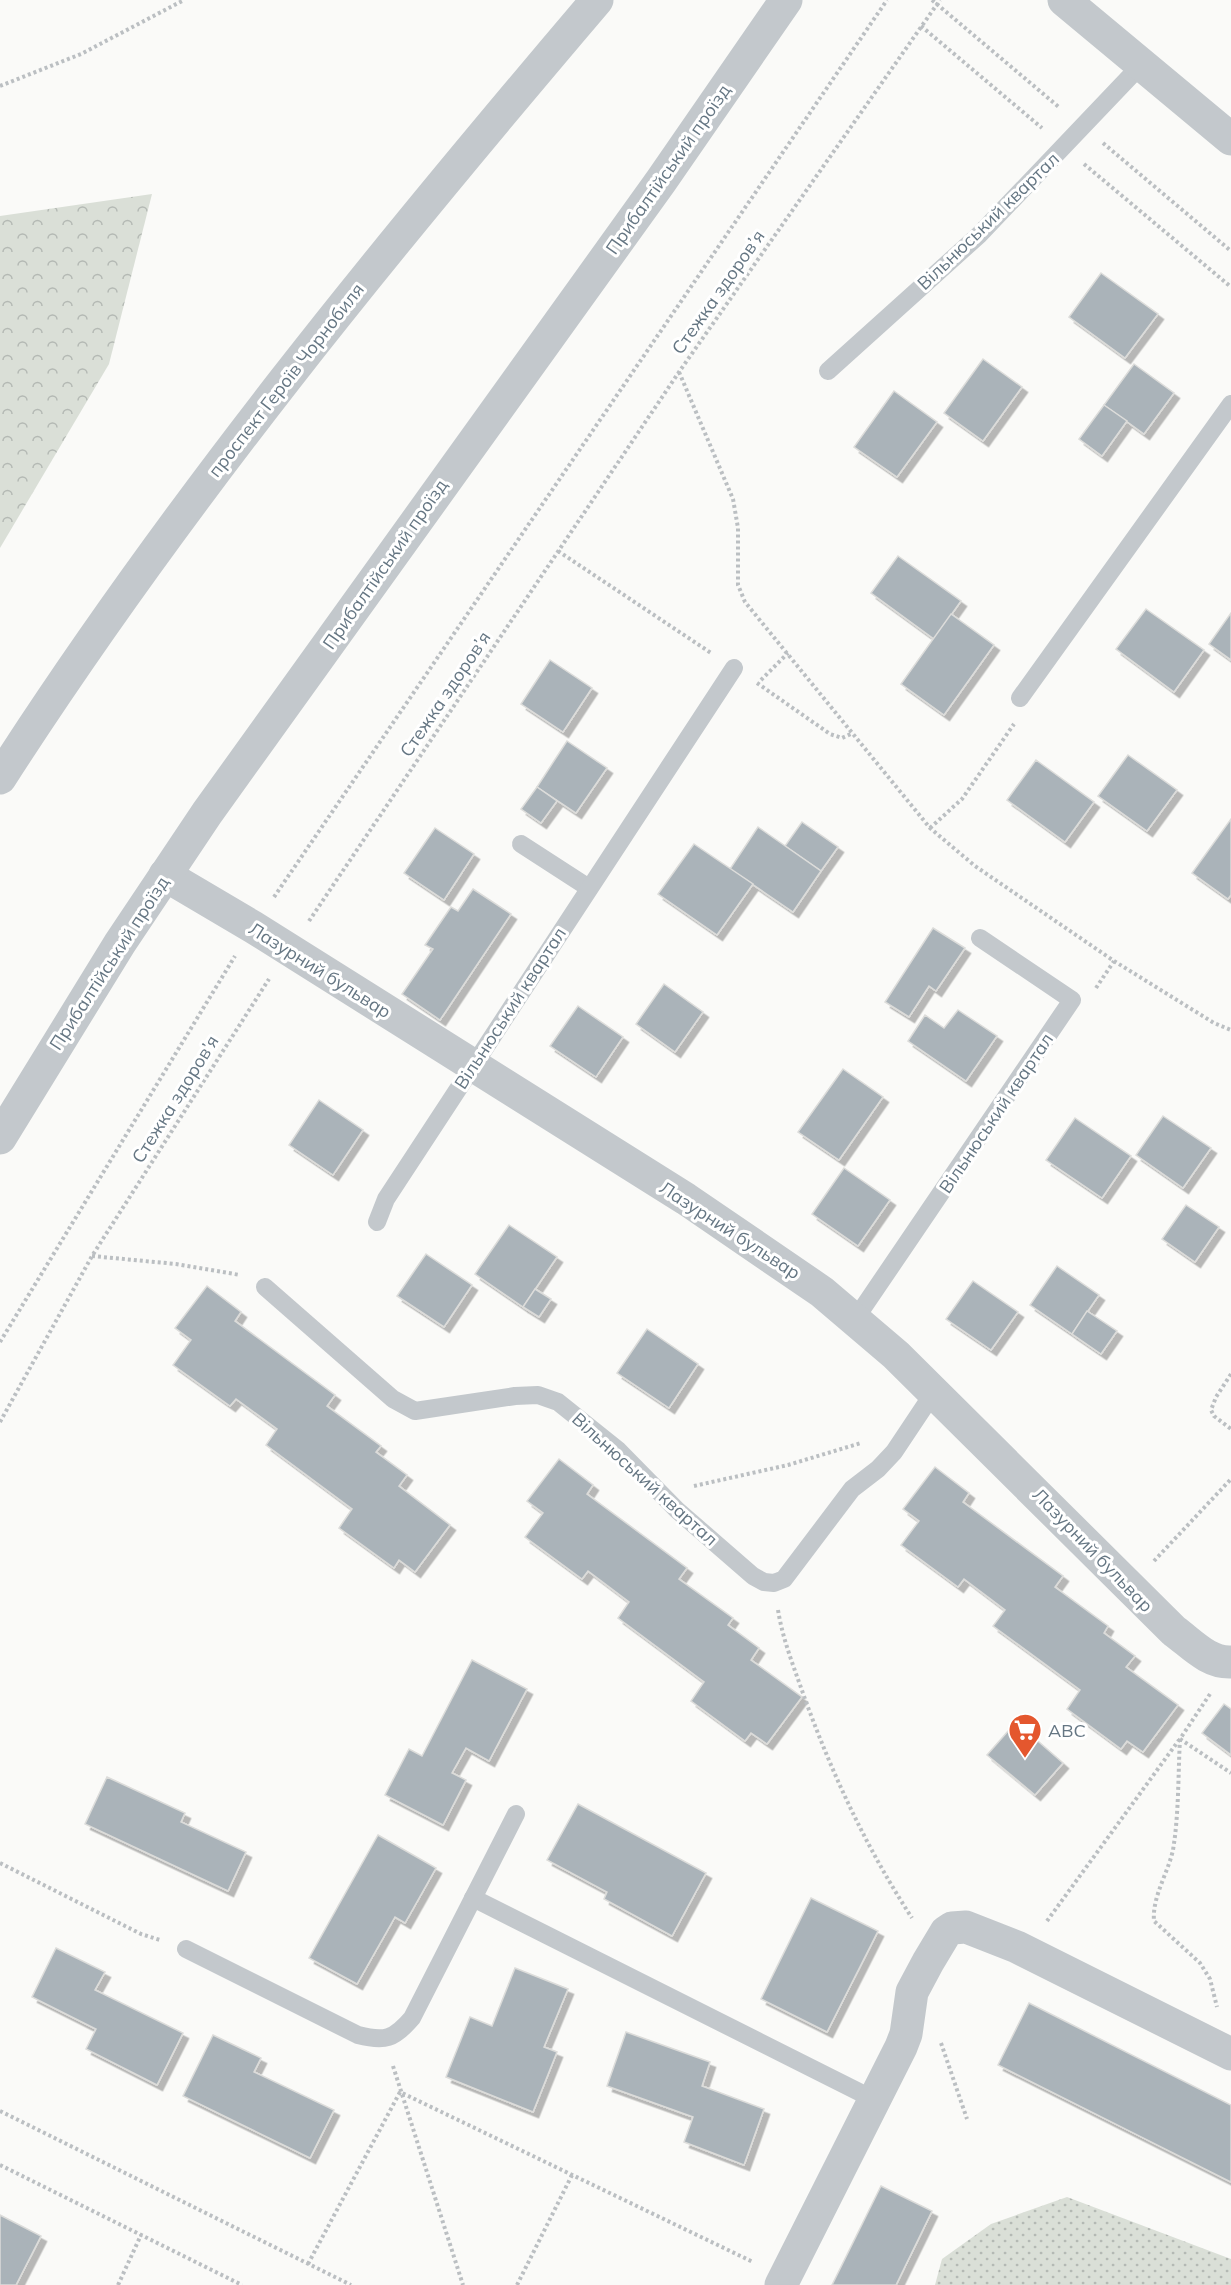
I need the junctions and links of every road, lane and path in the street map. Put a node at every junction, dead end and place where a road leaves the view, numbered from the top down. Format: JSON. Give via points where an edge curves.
{"nodes":[{"id":1,"x":184,"y":0,"type":"edge"},
{"id":2,"x":597,"y":0,"type":"edge"},
{"id":3,"x":786,"y":0,"type":"edge"},
{"id":4,"x":887,"y":0,"type":"edge"},
{"id":5,"x":940,"y":0,"type":"edge"},
{"id":6,"x":1064,"y":0,"type":"edge"},
{"id":7,"x":1141,"y":65,"type":"junction"},
{"id":8,"x":0,"y":86,"type":"edge"},
{"id":9,"x":1231,"y":140,"type":"edge"},
{"id":10,"x":828,"y":371,"type":"dead end"},
{"id":11,"x":679,"y":372,"type":"junction"},
{"id":12,"x":1231,"y":404,"type":"edge"},
{"id":13,"x":558,"y":551,"type":"junction"},
{"id":14,"x":788,"y":653,"type":"junction"},
{"id":15,"x":734,"y":668,"type":"junction"},
{"id":16,"x":757,"y":684,"type":"junction"},
{"id":17,"x":1020,"y":698,"type":"joint"},
{"id":18,"x":853,"y":733,"type":"junction"},
{"id":19,"x":0,"y":778,"type":"edge"},
{"id":20,"x":930,"y":828,"type":"junction"},
{"id":21,"x":521,"y":844,"type":"dead end"},
{"id":22,"x":165,"y":875,"type":"junction"},
{"id":23,"x":589,"y":888,"type":"junction"},
{"id":24,"x":253,"y":927,"type":"junction"},
{"id":25,"x":980,"y":938,"type":"dead end"},
{"id":26,"x":289,"y":950,"type":"junction"},
{"id":27,"x":1231,"y":1030,"type":"edge"},
{"id":28,"x":472,"y":1066,"type":"junction"},
{"id":29,"x":0,"y":1138,"type":"edge"},
{"id":30,"x":377,"y":1222,"type":"dead end"},
{"id":31,"x":92,"y":1256,"type":"junction"},
{"id":32,"x":265,"y":1287,"type":"joint"},
{"id":33,"x":856,"y":1318,"type":"junction"},
{"id":34,"x":0,"y":1342,"type":"edge"},
{"id":35,"x":1231,"y":1374,"type":"edge"},
{"id":36,"x":934,"y":1392,"type":"junction"},
{"id":37,"x":0,"y":1422,"type":"edge"},
{"id":38,"x":911,"y":1426,"type":"junction"},
{"id":39,"x":1231,"y":1429,"type":"edge"},
{"id":40,"x":1231,"y":1479,"type":"edge"},
{"id":41,"x":661,"y":1494,"type":"junction"},
{"id":42,"x":774,"y":1583,"type":"junction"},
{"id":43,"x":1129,"y":1588,"type":"junction"},
{"id":44,"x":1225,"y":1662,"type":"edge"},
{"id":45,"x":1180,"y":1739,"type":"junction"},
{"id":46,"x":1231,"y":1773,"type":"edge"},
{"id":47,"x":516,"y":1814,"type":"dead end"},
{"id":48,"x":0,"y":1863,"type":"edge"},
{"id":49,"x":473,"y":1898,"type":"junction"},
{"id":50,"x":186,"y":1948,"type":"joint"},
{"id":51,"x":936,"y":1949,"type":"junction"},
{"id":52,"x":1031,"y":1954,"type":"junction"},
{"id":53,"x":938,"y":2033,"type":"dead end"},
{"id":54,"x":389,"y":2038,"type":"junction"},
{"id":55,"x":1220,"y":2049,"type":"edge"},
{"id":56,"x":400,"y":2091,"type":"junction"},
{"id":57,"x":875,"y":2100,"type":"junction"},
{"id":58,"x":0,"y":2111,"type":"edge"},
{"id":59,"x":967,"y":2119,"type":"dead end"},
{"id":60,"x":0,"y":2165,"type":"edge"},
{"id":61,"x":572,"y":2175,"type":"junction"},
{"id":62,"x":141,"y":2235,"type":"junction"},
{"id":63,"x":308,"y":2264,"type":"junction"},
{"id":64,"x":783,"y":2281,"type":"edge"},
{"id":65,"x":118,"y":2285,"type":"edge"},
{"id":66,"x":242,"y":2285,"type":"edge"},
{"id":67,"x":351,"y":2285,"type":"edge"},
{"id":68,"x":463,"y":2285,"type":"edge"},
{"id":69,"x":517,"y":2285,"type":"edge"}],
"edges":[{"from":1,"to":8,"type":"path","via":[[81,54]]},
{"from":2,"to":19,"type":"street","name":"проспект Героїв Чорнобиля","via":[[458,162],[196,494],[93,636]]},
{"from":3,"to":22,"type":"street","name":"Прибалтійський проїзд"},
{"from":4,"to":24,"type":"path"},
{"from":5,"to":11,"type":"path","name":"Стежка здоров’я"},
{"from":6,"to":7,"type":"street"},
{"from":7,"to":9,"type":"street"},
{"from":7,"to":10,"type":"lane","name":"Вільнюський квартал","via":[[979,235]]},
{"from":11,"to":13,"type":"path","name":"Стежка здоров’я"},
{"from":11,"to":14,"type":"path","via":[[733,499],[740,592]]},
{"from":12,"to":17,"type":"lane"},
{"from":13,"to":15,"type":"path"},
{"from":13,"to":26,"type":"path","name":"Стежка здоров’я"},
{"from":14,"to":16,"type":"path"},
{"from":14,"to":18,"type":"path"},
{"from":15,"to":16,"type":"path"},
{"from":15,"to":23,"type":"lane","name":"Вільнюський квартал"},
{"from":16,"to":18,"type":"path","via":[[830,734],[842,738]]},
{"from":17,"to":20,"type":"path","via":[[1006,737],[962,799]]},
{"from":18,"to":20,"type":"path"},
{"from":20,"to":27,"type":"path","via":[[954,852],[1114,961],[1203,1017]]},
{"from":21,"to":23,"type":"lane"},
{"from":22,"to":24,"type":"street","name":"Лазурний бульвар"},
{"from":22,"to":29,"type":"street","name":"Прибалтійський проїзд"},
{"from":23,"to":28,"type":"lane","name":"Вільнюський квартал"},
{"from":24,"to":26,"type":"street","name":"Лазурний бульвар"},
{"from":24,"to":34,"type":"path"},
{"from":25,"to":33,"type":"lane","name":"Вільнюський квартал","via":[[1072,1000]]},
{"from":26,"to":28,"type":"street","name":"Лазурний бульвар"},
{"from":26,"to":31,"type":"path","name":"Стежка здоров’я"},
{"from":28,"to":30,"type":"lane","name":"Вільнюський квартал","via":[[386,1199]]},
{"from":28,"to":33,"type":"street","name":"Лазурний бульвар","via":[[728,1227]]},
{"from":31,"to":32,"type":"path","via":[[234,1273]]},
{"from":31,"to":37,"type":"path","name":"Стежка здоров’я"},
{"from":32,"to":41,"type":"lane","name":"Вільнюський квартал","via":[[405,1406],[427,1411],[538,1395],[577,1415]]},
{"from":33,"to":36,"type":"street","name":"Лазурний бульвар"},
{"from":35,"to":39,"type":"path","via":[[1211,1410]]},
{"from":36,"to":38,"type":"lane"},
{"from":36,"to":43,"type":"street","name":"Лазурний бульвар"},
{"from":38,"to":41,"type":"path","via":[[788,1465]]},
{"from":38,"to":42,"type":"lane","via":[[886,1462],[852,1489],[784,1579]]},
{"from":40,"to":43,"type":"path"},
{"from":41,"to":42,"type":"lane","name":"Вільнюський квартал","via":[[753,1576]]},
{"from":42,"to":51,"type":"path","via":[[790,1655],[824,1751],[890,1884]]},
{"from":43,"to":44,"type":"street","name":"Лазурний бульвар","via":[[1174,1631]]},
{"from":44,"to":45,"type":"path","via":[[1214,1690]]},
{"from":45,"to":46,"type":"path"},
{"from":45,"to":52,"type":"path","via":[[1050,1917]]},
{"from":45,"to":55,"type":"path","via":[[1173,1846],[1154,1906],[1154,1921],[1187,1948],[1210,1979],[1218,2009]]},
{"from":47,"to":49,"type":"lane"},
{"from":48,"to":50,"type":"path","via":[[141,1934]]},
{"from":49,"to":54,"type":"lane","via":[[412,2018]]},
{"from":49,"to":57,"type":"lane"},
{"from":50,"to":54,"type":"lane","via":[[358,2035]]},
{"from":51,"to":52,"type":"street","via":[[946,1932],[966,1927]]},
{"from":51,"to":57,"type":"street","via":[[912,1992],[906,2034]]},
{"from":52,"to":55,"type":"street"},
{"from":53,"to":59,"type":"path"},
{"from":54,"to":56,"type":"path"},
{"from":56,"to":61,"type":"path"},
{"from":56,"to":63,"type":"path"},
{"from":56,"to":68,"type":"path"},
{"from":57,"to":64,"type":"street"},
{"from":58,"to":63,"type":"path"},
{"from":60,"to":62,"type":"path"},
{"from":61,"to":64,"type":"path"},
{"from":61,"to":69,"type":"path"},
{"from":62,"to":65,"type":"path"},
{"from":62,"to":66,"type":"path"},
{"from":63,"to":67,"type":"path"}]}
